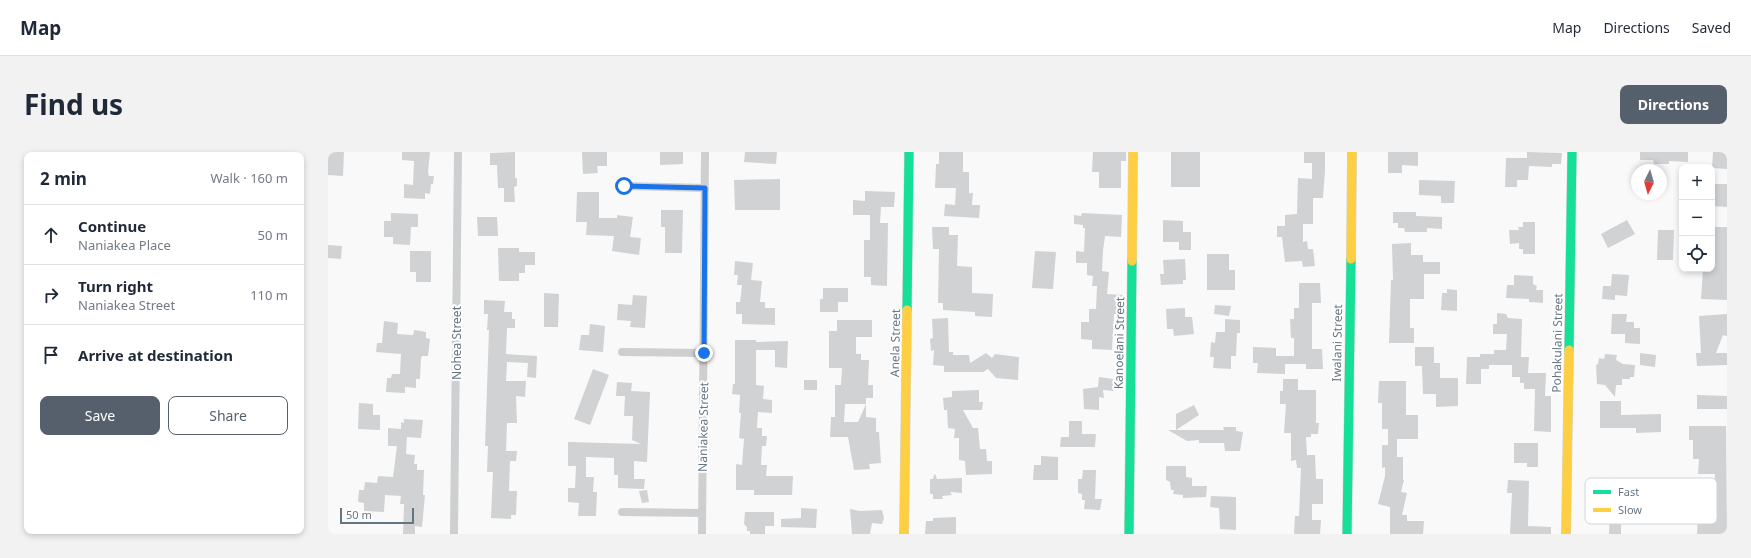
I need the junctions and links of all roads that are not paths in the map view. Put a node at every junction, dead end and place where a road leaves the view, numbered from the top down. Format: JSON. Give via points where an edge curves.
{"nodes":[{"id":1,"x":458,"y":152,"type":"edge"},
{"id":2,"x":705,"y":152,"type":"edge"},
{"id":3,"x":909,"y":152,"type":"edge"},
{"id":4,"x":1133,"y":152,"type":"edge"},
{"id":5,"x":1352,"y":152,"type":"edge"},
{"id":6,"x":1572,"y":152,"type":"edge"},
{"id":7,"x":624,"y":186,"type":"dead end"},
{"id":8,"x":705,"y":188,"type":"junction"},
{"id":9,"x":622,"y":352,"type":"dead end"},
{"id":10,"x":704,"y":353,"type":"junction"},
{"id":11,"x":622,"y":512,"type":"dead end"},
{"id":12,"x":702,"y":514,"type":"junction"},
{"id":13,"x":454,"y":534,"type":"edge"},
{"id":14,"x":702,"y":534,"type":"edge"},
{"id":15,"x":904,"y":534,"type":"edge"},
{"id":16,"x":1129,"y":534,"type":"edge"},
{"id":17,"x":1347,"y":534,"type":"edge"},
{"id":18,"x":1566,"y":534,"type":"edge"}],
"edges":[{"from":1,"to":13,"type":"street","name":"Nohea Street"},
{"from":2,"to":8,"type":"street","name":"Naniakea Street"},
{"from":3,"to":15,"type":"street","name":"Anela Street"},
{"from":4,"to":16,"type":"street","name":"Kanoelani Street"},
{"from":5,"to":17,"type":"street","name":"Iwalani Street"},
{"from":6,"to":18,"type":"street","name":"Pohakulani Street"},
{"from":7,"to":8,"type":"street"},
{"from":8,"to":10,"type":"street","name":"Naniakea Street"},
{"from":9,"to":10,"type":"street"},
{"from":10,"to":12,"type":"street","name":"Naniakea Street"},
{"from":11,"to":12,"type":"street"},
{"from":12,"to":14,"type":"street","name":"Naniakea Street"}]}
